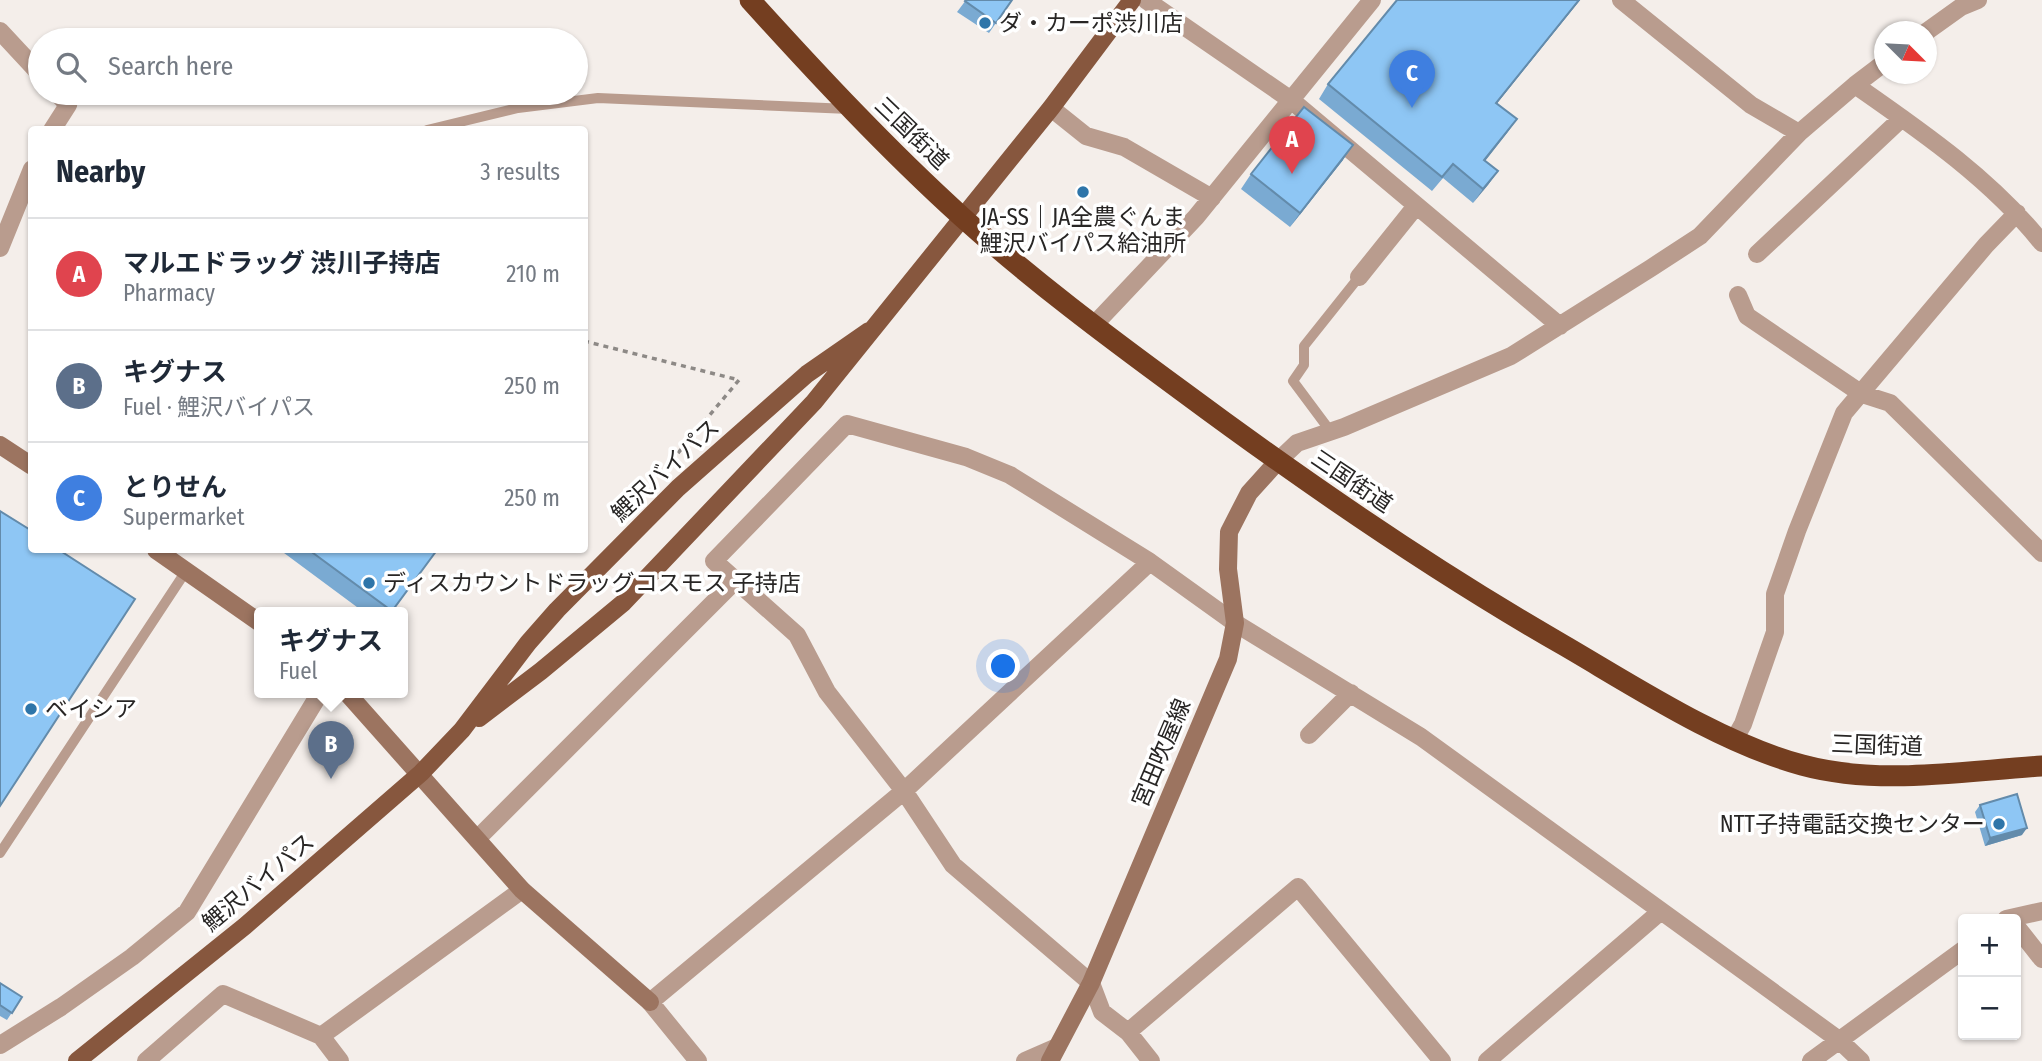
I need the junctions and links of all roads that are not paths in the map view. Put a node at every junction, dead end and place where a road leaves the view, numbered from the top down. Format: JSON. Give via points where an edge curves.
{"nodes":[{"id":1,"x":750,"y":0,"type":"edge"},
{"id":2,"x":1132,"y":0,"type":"edge"},
{"id":3,"x":1146,"y":0,"type":"edge"},
{"id":4,"x":1372,"y":0,"type":"edge"},
{"id":5,"x":1621,"y":0,"type":"edge"},
{"id":6,"x":1978,"y":0,"type":"edge"},
{"id":7,"x":1937,"y":25,"type":"edge"},
{"id":8,"x":0,"y":31,"type":"edge"},
{"id":9,"x":28,"y":61,"type":"edge"},
{"id":10,"x":1874,"y":71,"type":"edge"},
{"id":11,"x":1854,"y":85,"type":"junction"},
{"id":12,"x":588,"y":99,"type":"edge"},
{"id":13,"x":1290,"y":100,"type":"junction"},
{"id":14,"x":68,"y":105,"type":"edge"},
{"id":15,"x":542,"y":105,"type":"edge"},
{"id":16,"x":849,"y":108,"type":"junction"},
{"id":17,"x":1051,"y":108,"type":"junction"},
{"id":18,"x":1902,"y":118,"type":"junction"},
{"id":19,"x":54,"y":126,"type":"edge"},
{"id":20,"x":444,"y":126,"type":"edge"},
{"id":21,"x":1799,"y":133,"type":"junction"},
{"id":22,"x":28,"y":179,"type":"edge"},
{"id":23,"x":1212,"y":198,"type":"junction"},
{"id":24,"x":1416,"y":206,"type":"junction"},
{"id":25,"x":2017,"y":214,"type":"junction"},
{"id":26,"x":963,"y":218,"type":"junction"},
{"id":27,"x":2042,"y":243,"type":"edge"},
{"id":28,"x":0,"y":248,"type":"edge"},
{"id":29,"x":1757,"y":254,"type":"dead end"},
{"id":30,"x":1359,"y":276,"type":"joint"},
{"id":31,"x":1738,"y":295,"type":"dead end"},
{"id":32,"x":1093,"y":326,"type":"junction"},
{"id":33,"x":1560,"y":326,"type":"junction"},
{"id":34,"x":869,"y":331,"type":"junction"},
{"id":35,"x":1862,"y":394,"type":"junction"},
{"id":36,"x":1331,"y":432,"type":"junction"},
{"id":37,"x":0,"y":445,"type":"edge"},
{"id":38,"x":1277,"y":461,"type":"junction"},
{"id":39,"x":28,"y":463,"type":"edge"},
{"id":40,"x":160,"y":553,"type":"edge"},
{"id":41,"x":2042,"y":553,"type":"edge"},
{"id":42,"x":1150,"y":562,"type":"junction"},
{"id":43,"x":186,"y":570,"type":"junction"},
{"id":44,"x":736,"y":580,"type":"junction"},
{"id":45,"x":254,"y":618,"type":"edge"},
{"id":46,"x":1235,"y":624,"type":"junction"},
{"id":47,"x":1351,"y":694,"type":"junction"},
{"id":48,"x":317,"y":698,"type":"edge"},
{"id":49,"x":352,"y":698,"type":"edge"},
{"id":50,"x":462,"y":730,"type":"junction"},
{"id":51,"x":1309,"y":735,"type":"dead end"},
{"id":52,"x":1734,"y":740,"type":"junction"},
{"id":53,"x":2042,"y":766,"type":"edge"},
{"id":54,"x":421,"y":773,"type":"junction"},
{"id":55,"x":904,"y":791,"type":"junction"},
{"id":56,"x":477,"y":839,"type":"junction"},
{"id":57,"x":0,"y":853,"type":"edge"},
{"id":58,"x":522,"y":890,"type":"junction"},
{"id":59,"x":2042,"y":911,"type":"edge"},
{"id":60,"x":1660,"y":912,"type":"junction"},
{"id":61,"x":2021,"y":917,"type":"edge"},
{"id":62,"x":2021,"y":933,"type":"edge"},
{"id":63,"x":1958,"y":954,"type":"edge"},
{"id":64,"x":2042,"y":959,"type":"edge"},
{"id":65,"x":1091,"y":983,"type":"junction"},
{"id":66,"x":650,"y":1002,"type":"junction"},
{"id":67,"x":1128,"y":1032,"type":"junction"},
{"id":68,"x":321,"y":1036,"type":"junction"},
{"id":69,"x":1839,"y":1040,"type":"junction"},
{"id":70,"x":0,"y":1045,"type":"edge"},
{"id":71,"x":1053,"y":1054,"type":"edge"},
{"id":72,"x":77,"y":1061,"type":"edge"},
{"id":73,"x":146,"y":1061,"type":"edge"},
{"id":74,"x":340,"y":1061,"type":"edge"},
{"id":75,"x":698,"y":1061,"type":"edge"},
{"id":76,"x":1025,"y":1061,"type":"edge"},
{"id":77,"x":1151,"y":1061,"type":"edge"},
{"id":78,"x":1442,"y":1061,"type":"edge"},
{"id":79,"x":1488,"y":1061,"type":"edge"},
{"id":80,"x":1811,"y":1061,"type":"edge"},
{"id":81,"x":1861,"y":1061,"type":"edge"}],
"edges":[{"from":1,"to":16,"type":"highway","name":"三国街道"},
{"from":2,"to":17,"type":"main road","name":"鯉沢バイパス"},
{"from":3,"to":13,"type":"street"},
{"from":4,"to":13,"type":"street"},
{"from":5,"to":21,"type":"street","via":[[1751,105]]},
{"from":6,"to":7,"type":"street"},
{"from":8,"to":9,"type":"street"},
{"from":10,"to":11,"type":"street"},
{"from":11,"to":18,"type":"street"},
{"from":11,"to":21,"type":"street"},
{"from":12,"to":16,"type":"lane"},
{"from":13,"to":23,"type":"street"},
{"from":13,"to":24,"type":"street"},
{"from":14,"to":19,"type":"street"},
{"from":15,"to":20,"type":"lane"},
{"from":16,"to":26,"type":"highway","name":"三国街道"},
{"from":17,"to":23,"type":"street","via":[[1086,136],[1124,147]]},
{"from":17,"to":26,"type":"main road","name":"鯉沢バイパス"},
{"from":18,"to":25,"type":"street"},
{"from":18,"to":29,"type":"street"},
{"from":21,"to":33,"type":"street","via":[[1700,236]]},
{"from":22,"to":28,"type":"street"},
{"from":23,"to":32,"type":"street"},
{"from":24,"to":30,"type":"street"},
{"from":24,"to":33,"type":"street"},
{"from":25,"to":27,"type":"street"},
{"from":25,"to":35,"type":"street"},
{"from":26,"to":32,"type":"highway","name":"三国街道"},
{"from":26,"to":34,"type":"main road","name":"鯉沢バイパス"},
{"from":30,"to":36,"type":"lane","via":[[1304,346],[1304,365],[1293,381]]},
{"from":31,"to":35,"type":"street","via":[[1747,316]]},
{"from":32,"to":38,"type":"highway","name":"三国街道"},
{"from":33,"to":36,"type":"street","via":[[1511,356]]},
{"from":34,"to":50,"type":"main road","name":"鯉沢バイパス","via":[[814,402],[650,577],[597,626]]},
{"from":34,"to":50,"type":"main road","name":"鯉沢バイパス","via":[[807,373],[678,488],[557,610]]},
{"from":35,"to":41,"type":"street","via":[[1890,403]]},
{"from":35,"to":52,"type":"street","via":[[1844,413],[1797,531],[1775,594],[1775,632]]},
{"from":36,"to":38,"type":"street","via":[[1297,443]]},
{"from":37,"to":39,"type":"main road"},
{"from":38,"to":46,"type":"main road","name":"宮田吹屋線","via":[[1249,494],[1228,532]]},
{"from":38,"to":52,"type":"highway","name":"三国街道","via":[[1501,609]]},
{"from":40,"to":43,"type":"main road"},
{"from":42,"to":44,"type":"street","via":[[1010,475],[967,457],[846,424],[714,561]]},
{"from":42,"to":46,"type":"street"},
{"from":42,"to":55,"type":"street"},
{"from":43,"to":45,"type":"main road"},
{"from":43,"to":57,"type":"lane"},
{"from":44,"to":55,"type":"street","via":[[797,635],[827,692]]},
{"from":44,"to":56,"type":"street"},
{"from":46,"to":47,"type":"street"},
{"from":46,"to":65,"type":"main road","name":"宮田吹屋線","via":[[1228,659]]},
{"from":47,"to":51,"type":"street"},
{"from":47,"to":60,"type":"street","via":[[1421,737]]},
{"from":48,"to":70,"type":"street","via":[[187,912],[132,957]]},
{"from":49,"to":54,"type":"main road"},
{"from":50,"to":54,"type":"main road","name":"鯉沢バイパス"},
{"from":52,"to":53,"type":"highway","name":"三国街道","via":[[1804,766],[1861,775]]},
{"from":54,"to":56,"type":"main road"},
{"from":54,"to":72,"type":"main road","name":"鯉沢バイパス","via":[[245,926]]},
{"from":55,"to":65,"type":"street","via":[[953,865]]},
{"from":55,"to":66,"type":"street"},
{"from":56,"to":58,"type":"main road"},
{"from":58,"to":66,"type":"main road"},
{"from":58,"to":68,"type":"street"},
{"from":59,"to":61,"type":"street"},
{"from":60,"to":69,"type":"street"},
{"from":60,"to":79,"type":"street"},
{"from":62,"to":64,"type":"street"},
{"from":63,"to":69,"type":"street"},
{"from":65,"to":67,"type":"street","via":[[1102,1012]]},
{"from":65,"to":71,"type":"main road","name":"宮田吹屋線"},
{"from":66,"to":75,"type":"street"},
{"from":67,"to":77,"type":"street"},
{"from":67,"to":78,"type":"street","via":[[1298,887]]},
{"from":68,"to":73,"type":"street","via":[[223,994]]},
{"from":68,"to":74,"type":"street"},
{"from":69,"to":80,"type":"street"},
{"from":69,"to":81,"type":"street"},
{"from":71,"to":76,"type":"street"}]}
